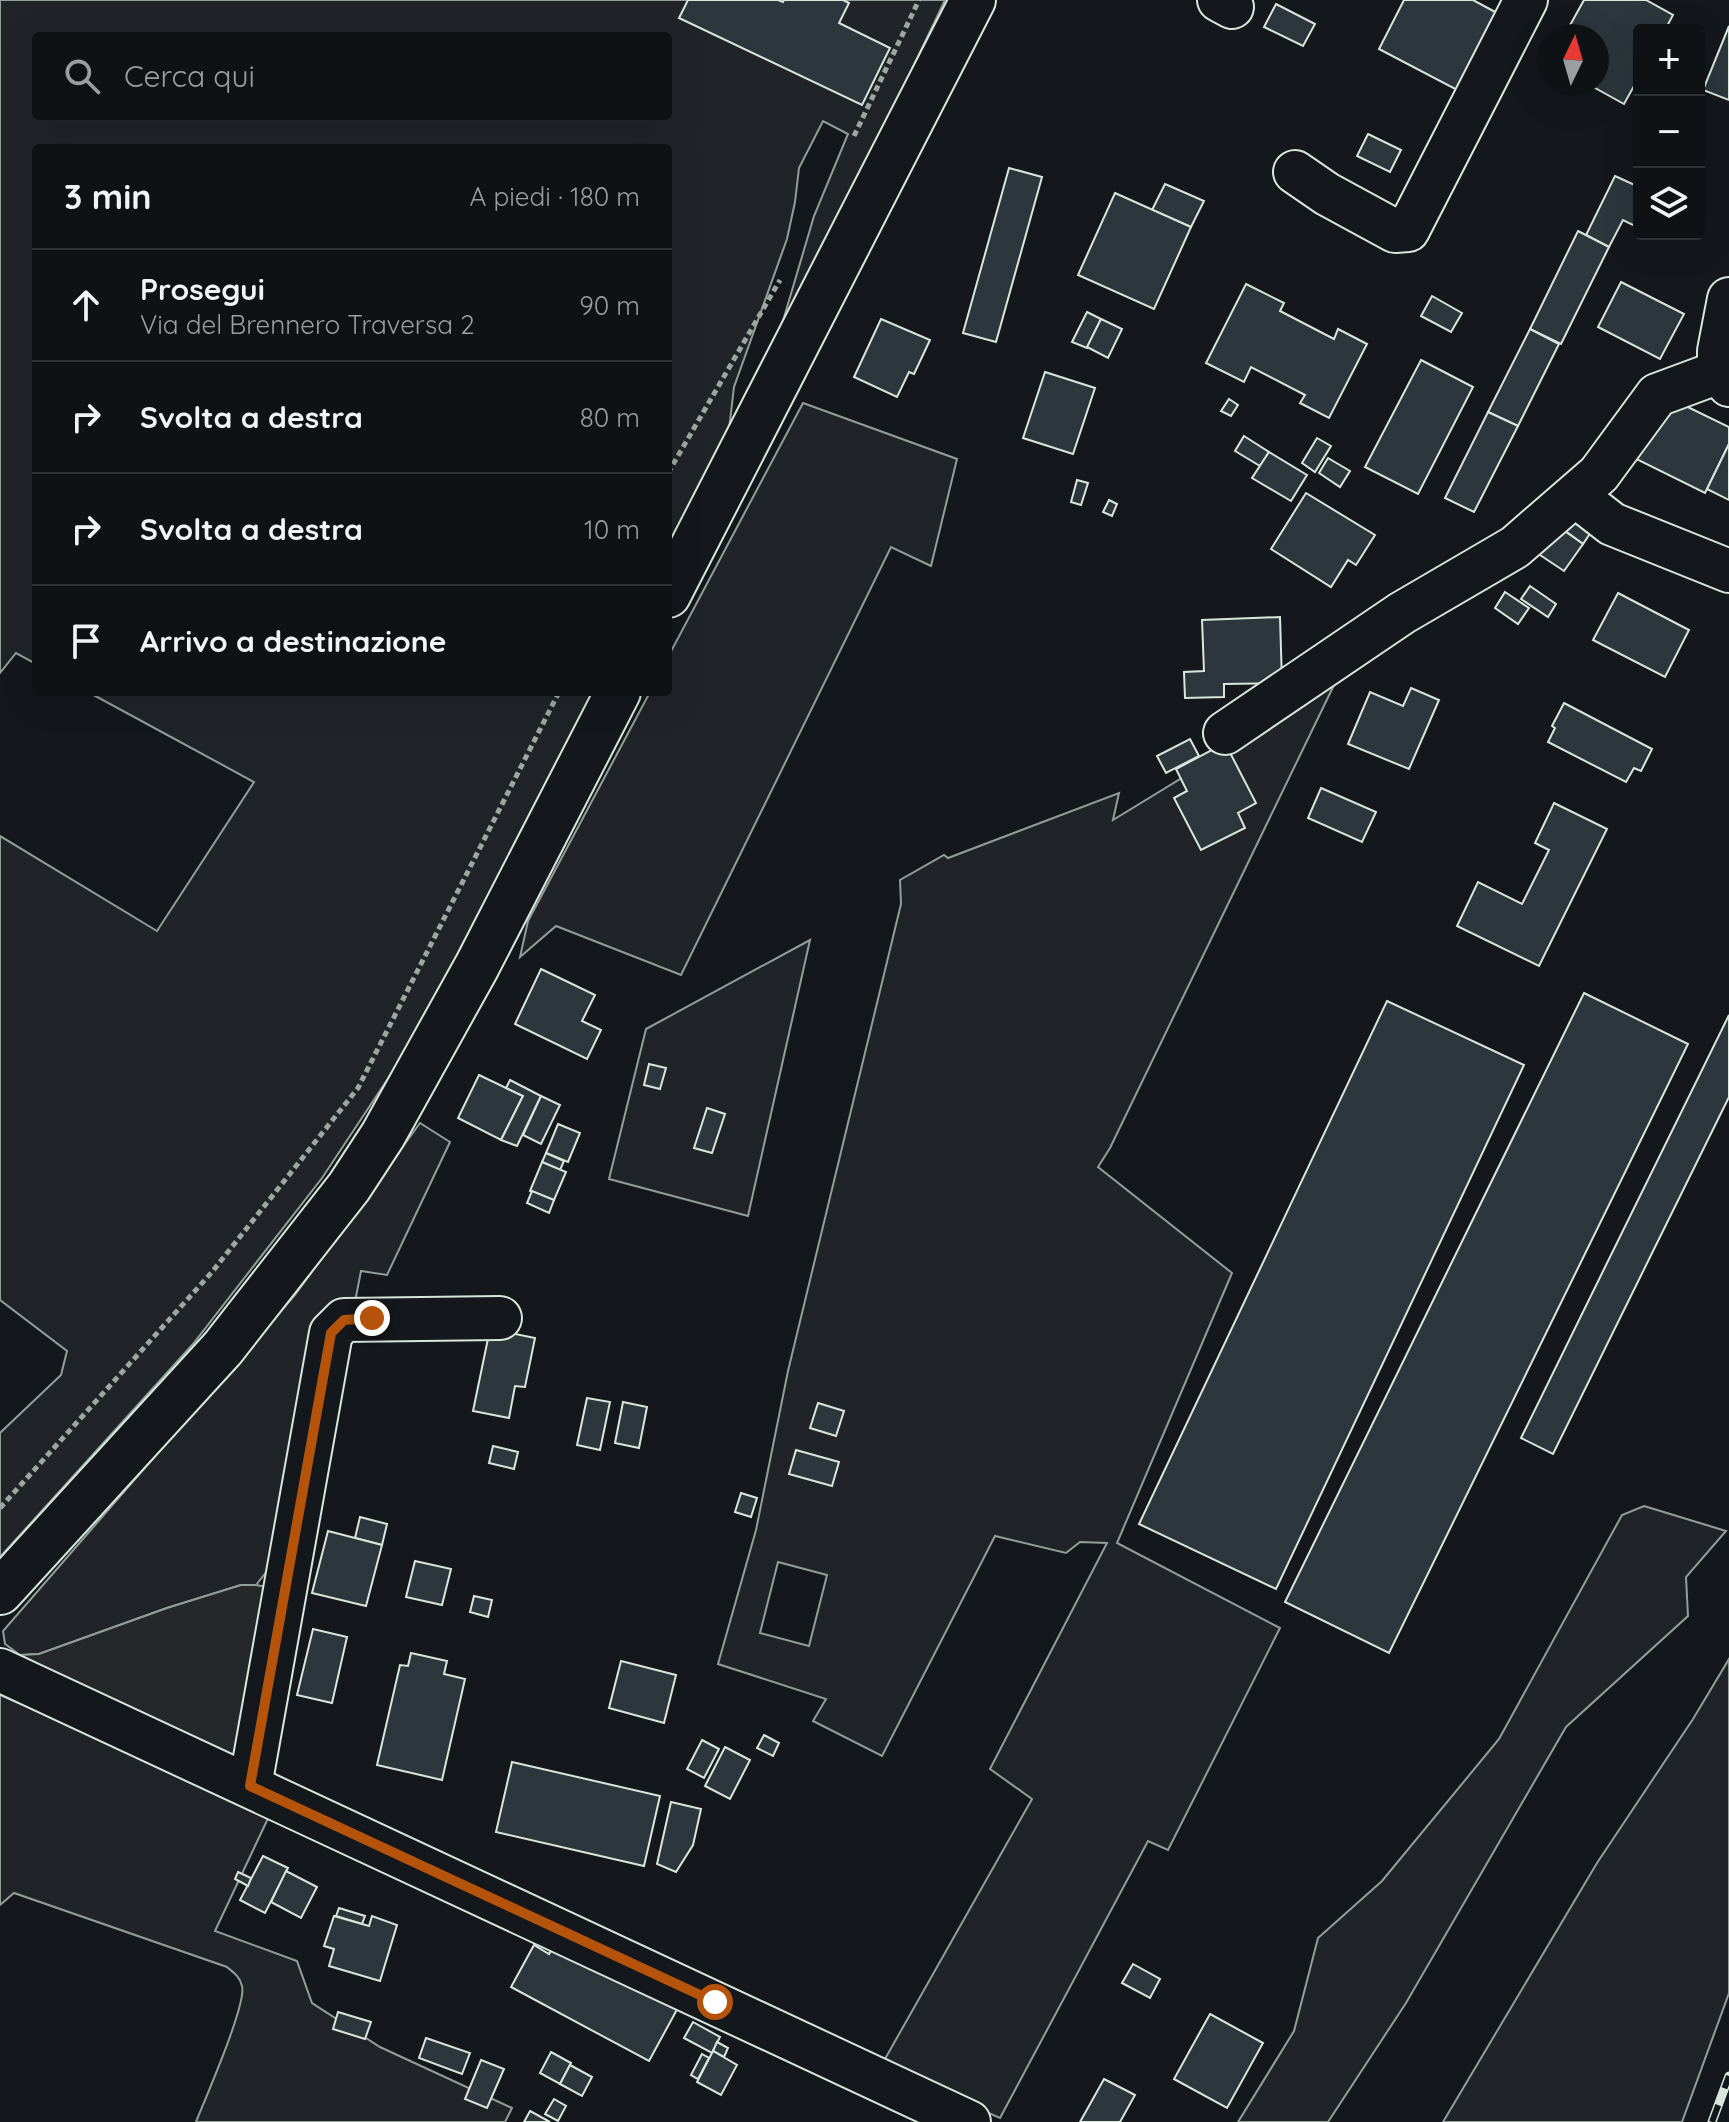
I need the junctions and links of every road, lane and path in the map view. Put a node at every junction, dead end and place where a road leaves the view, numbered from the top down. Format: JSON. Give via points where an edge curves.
{"nodes":[{"id":1,"x":919,"y":0,"type":"edge"},
{"id":2,"x":973,"y":0,"type":"edge"},
{"id":3,"x":1526,"y":0,"type":"edge"},
{"id":4,"x":848,"y":147,"type":"dead end"},
{"id":5,"x":1295,"y":172,"type":"dead end"},
{"id":6,"x":785,"y":271,"type":"dead end"},
{"id":7,"x":1729,"y":299,"type":"edge"},
{"id":8,"x":1724,"y":379,"type":"edge"},
{"id":9,"x":672,"y":466,"type":"edge"},
{"id":10,"x":1576,"y":496,"type":"junction"},
{"id":11,"x":1729,"y":571,"type":"edge"},
{"id":12,"x":672,"y":587,"type":"edge"},
{"id":13,"x":557,"y":696,"type":"edge"},
{"id":14,"x":616,"y":696,"type":"edge"},
{"id":15,"x":1225,"y":733,"type":"dead end"},
{"id":16,"x":500,"y":1318,"type":"dead end"},
{"id":17,"x":0,"y":1508,"type":"edge"},
{"id":18,"x":0,"y":1592,"type":"edge"},
{"id":19,"x":0,"y":1670,"type":"edge"},
{"id":20,"x":250,"y":1786,"type":"junction"},
{"id":21,"x":969,"y":2122,"type":"edge"}],
"edges":[{"from":1,"to":4,"type":"path"},
{"from":2,"to":12,"type":"main road"},
{"from":3,"to":5,"type":"street","via":[[1408,230],[1395,231]]},
{"from":6,"to":9,"type":"path"},
{"from":7,"to":8,"type":"street","via":[[1719,351]]},
{"from":8,"to":10,"type":"street","via":[[1657,395],[1599,474]]},
{"from":10,"to":11,"type":"street","via":[[1612,524]]},
{"from":10,"to":15,"type":"street","via":[[1515,547],[1402,613]]},
{"from":13,"to":17,"type":"path","via":[[358,1088],[212,1272]]},
{"from":14,"to":18,"type":"main road","via":[[477,966],[349,1187],[223,1348]]},
{"from":16,"to":20,"type":"street","via":[[344,1320],[331,1333]]},
{"from":19,"to":20,"type":"street"},
{"from":20,"to":21,"type":"street"}]}
